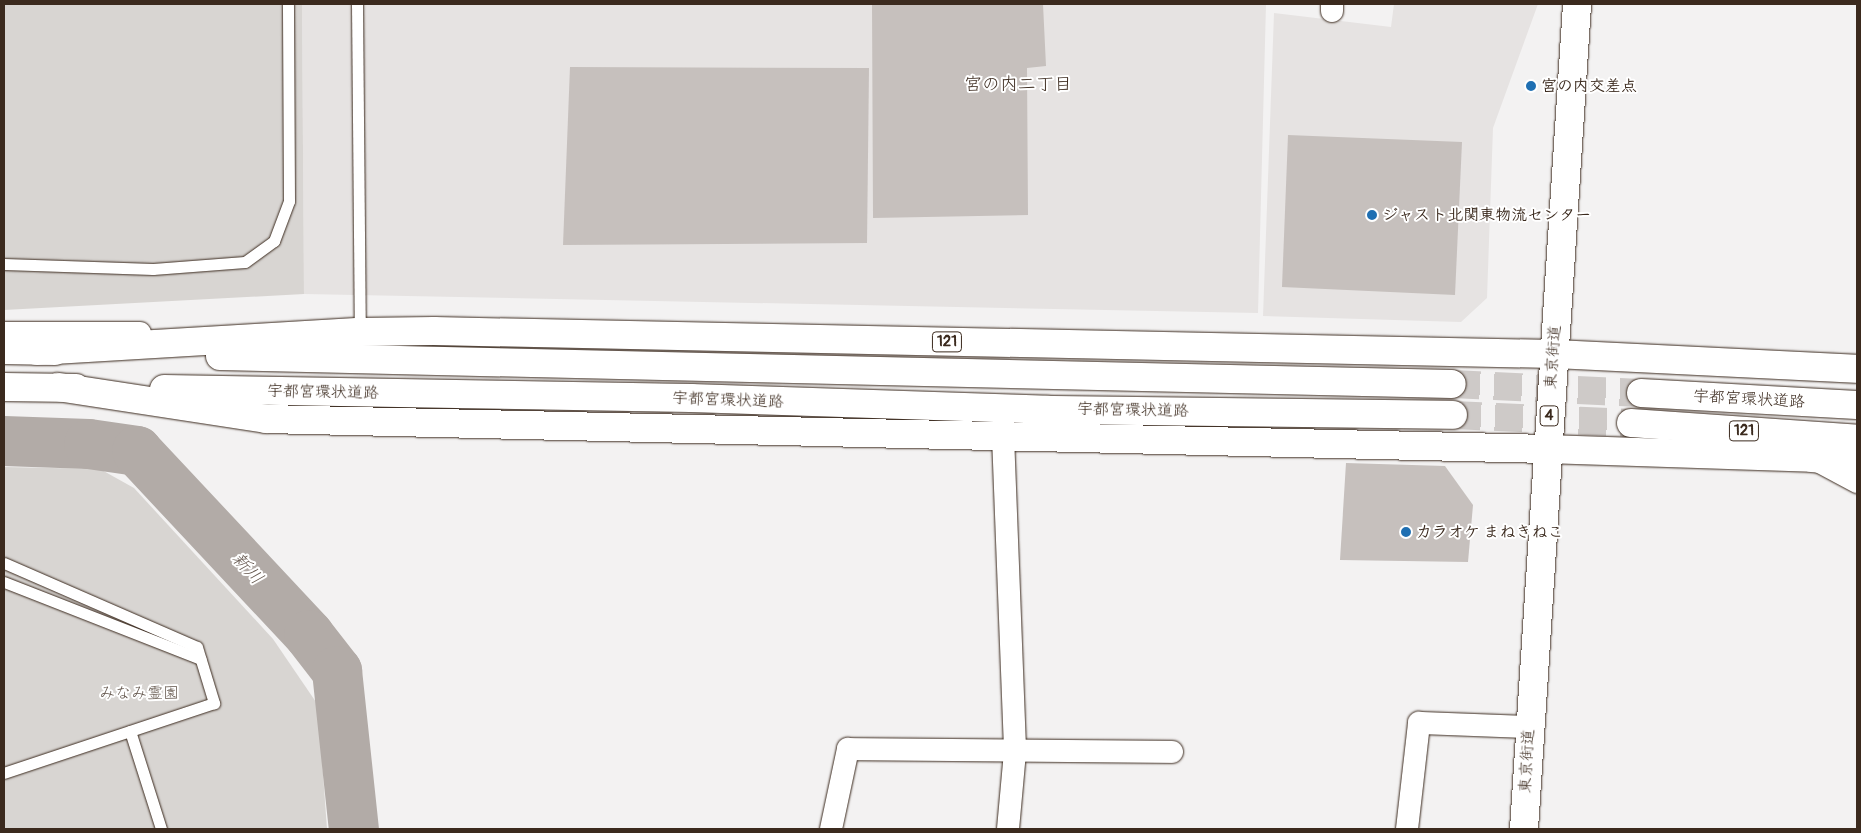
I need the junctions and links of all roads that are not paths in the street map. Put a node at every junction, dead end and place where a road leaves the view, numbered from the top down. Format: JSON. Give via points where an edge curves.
{"nodes":[{"id":1,"x":288,"y":4,"type":"edge"},
{"id":2,"x":357,"y":4,"type":"edge"},
{"id":3,"x":1576,"y":4,"type":"edge"},
{"id":4,"x":4,"y":264,"type":"edge"},
{"id":5,"x":4,"y":332,"type":"edge"},
{"id":6,"x":360,"y":332,"type":"junction"},
{"id":7,"x":4,"y":350,"type":"edge"},
{"id":8,"x":37,"y":351,"type":"junction"},
{"id":9,"x":1554,"y":354,"type":"junction"},
{"id":10,"x":1853,"y":367,"type":"edge"},
{"id":11,"x":1452,"y":384,"type":"tunnel mouth"},
{"id":12,"x":4,"y":387,"type":"edge"},
{"id":13,"x":58,"y":387,"type":"junction"},
{"id":14,"x":1642,"y":393,"type":"tunnel mouth"},
{"id":15,"x":1857,"y":405,"type":"edge"},
{"id":16,"x":1452,"y":415,"type":"tunnel mouth"},
{"id":17,"x":1631,"y":423,"type":"tunnel mouth"},
{"id":18,"x":1004,"y":436,"type":"junction"},
{"id":19,"x":1857,"y":439,"type":"edge"},
{"id":20,"x":1546,"y":450,"type":"junction"},
{"id":21,"x":1812,"y":458,"type":"junction"},
{"id":22,"x":1857,"y":462,"type":"edge"},
{"id":23,"x":1857,"y":482,"type":"edge"},
{"id":24,"x":4,"y":563,"type":"edge"},
{"id":25,"x":4,"y":582,"type":"edge"},
{"id":26,"x":200,"y":659,"type":"junction"},
{"id":27,"x":1529,"y":727,"type":"junction"},
{"id":28,"x":130,"y":731,"type":"junction"},
{"id":29,"x":1015,"y":752,"type":"junction"},
{"id":30,"x":1172,"y":752,"type":"dead end"},
{"id":31,"x":4,"y":773,"type":"edge"},
{"id":32,"x":161,"y":829,"type":"edge"},
{"id":33,"x":830,"y":829,"type":"edge"},
{"id":34,"x":1008,"y":829,"type":"edge"},
{"id":35,"x":1407,"y":829,"type":"edge"},
{"id":36,"x":1524,"y":829,"type":"edge"}],
"edges":[{"from":1,"to":4,"type":"lane","via":[[289,201],[274,241],[245,262],[153,269]]},
{"from":2,"to":6,"type":"lane"},
{"from":3,"to":9,"type":"highway","name":"東京街道","number":"4"},
{"from":5,"to":6,"type":"street"},
{"from":6,"to":8,"type":"highway","number":"121"},
{"from":6,"to":9,"type":"highway","number":"121"},
{"from":7,"to":8,"type":"highway","name":"宇都宮環状道路","number":"121"},
{"from":8,"to":11,"type":"highway","name":"宇都宮環状道路","number":"121"},
{"from":9,"to":10,"type":"highway","number":"121"},
{"from":9,"to":20,"type":"highway","name":"東京街道","number":"4"},
{"from":12,"to":13,"type":"highway","name":"宇都宮環状道路","number":"121"},
{"from":13,"to":16,"type":"highway","name":"宇都宮環状道路","number":"121","via":[[691,398],[1048,410]]},
{"from":13,"to":18,"type":"highway","number":"121","via":[[266,419]]},
{"from":14,"to":15,"type":"highway","name":"宇都宮環状道路","number":"121"},
{"from":17,"to":19,"type":"highway","name":"宇都宮環状道路","number":"121"},
{"from":18,"to":20,"type":"highway","number":"121"},
{"from":18,"to":29,"type":"street"},
{"from":20,"to":21,"type":"highway","number":"121"},
{"from":20,"to":27,"type":"highway","name":"東京街道","number":"4"},
{"from":21,"to":22,"type":"highway","number":"121"},
{"from":21,"to":23,"type":"street"},
{"from":24,"to":26,"type":"lane","via":[[197,647]]},
{"from":25,"to":26,"type":"lane"},
{"from":26,"to":28,"type":"lane","via":[[214,703]]},
{"from":27,"to":35,"type":"street","via":[[1419,723]]},
{"from":27,"to":36,"type":"highway","name":"東京街道","number":"4"},
{"from":28,"to":31,"type":"lane"},
{"from":28,"to":32,"type":"lane"},
{"from":29,"to":30,"type":"street"},
{"from":29,"to":33,"type":"street","via":[[848,749]]},
{"from":29,"to":34,"type":"street"}]}
